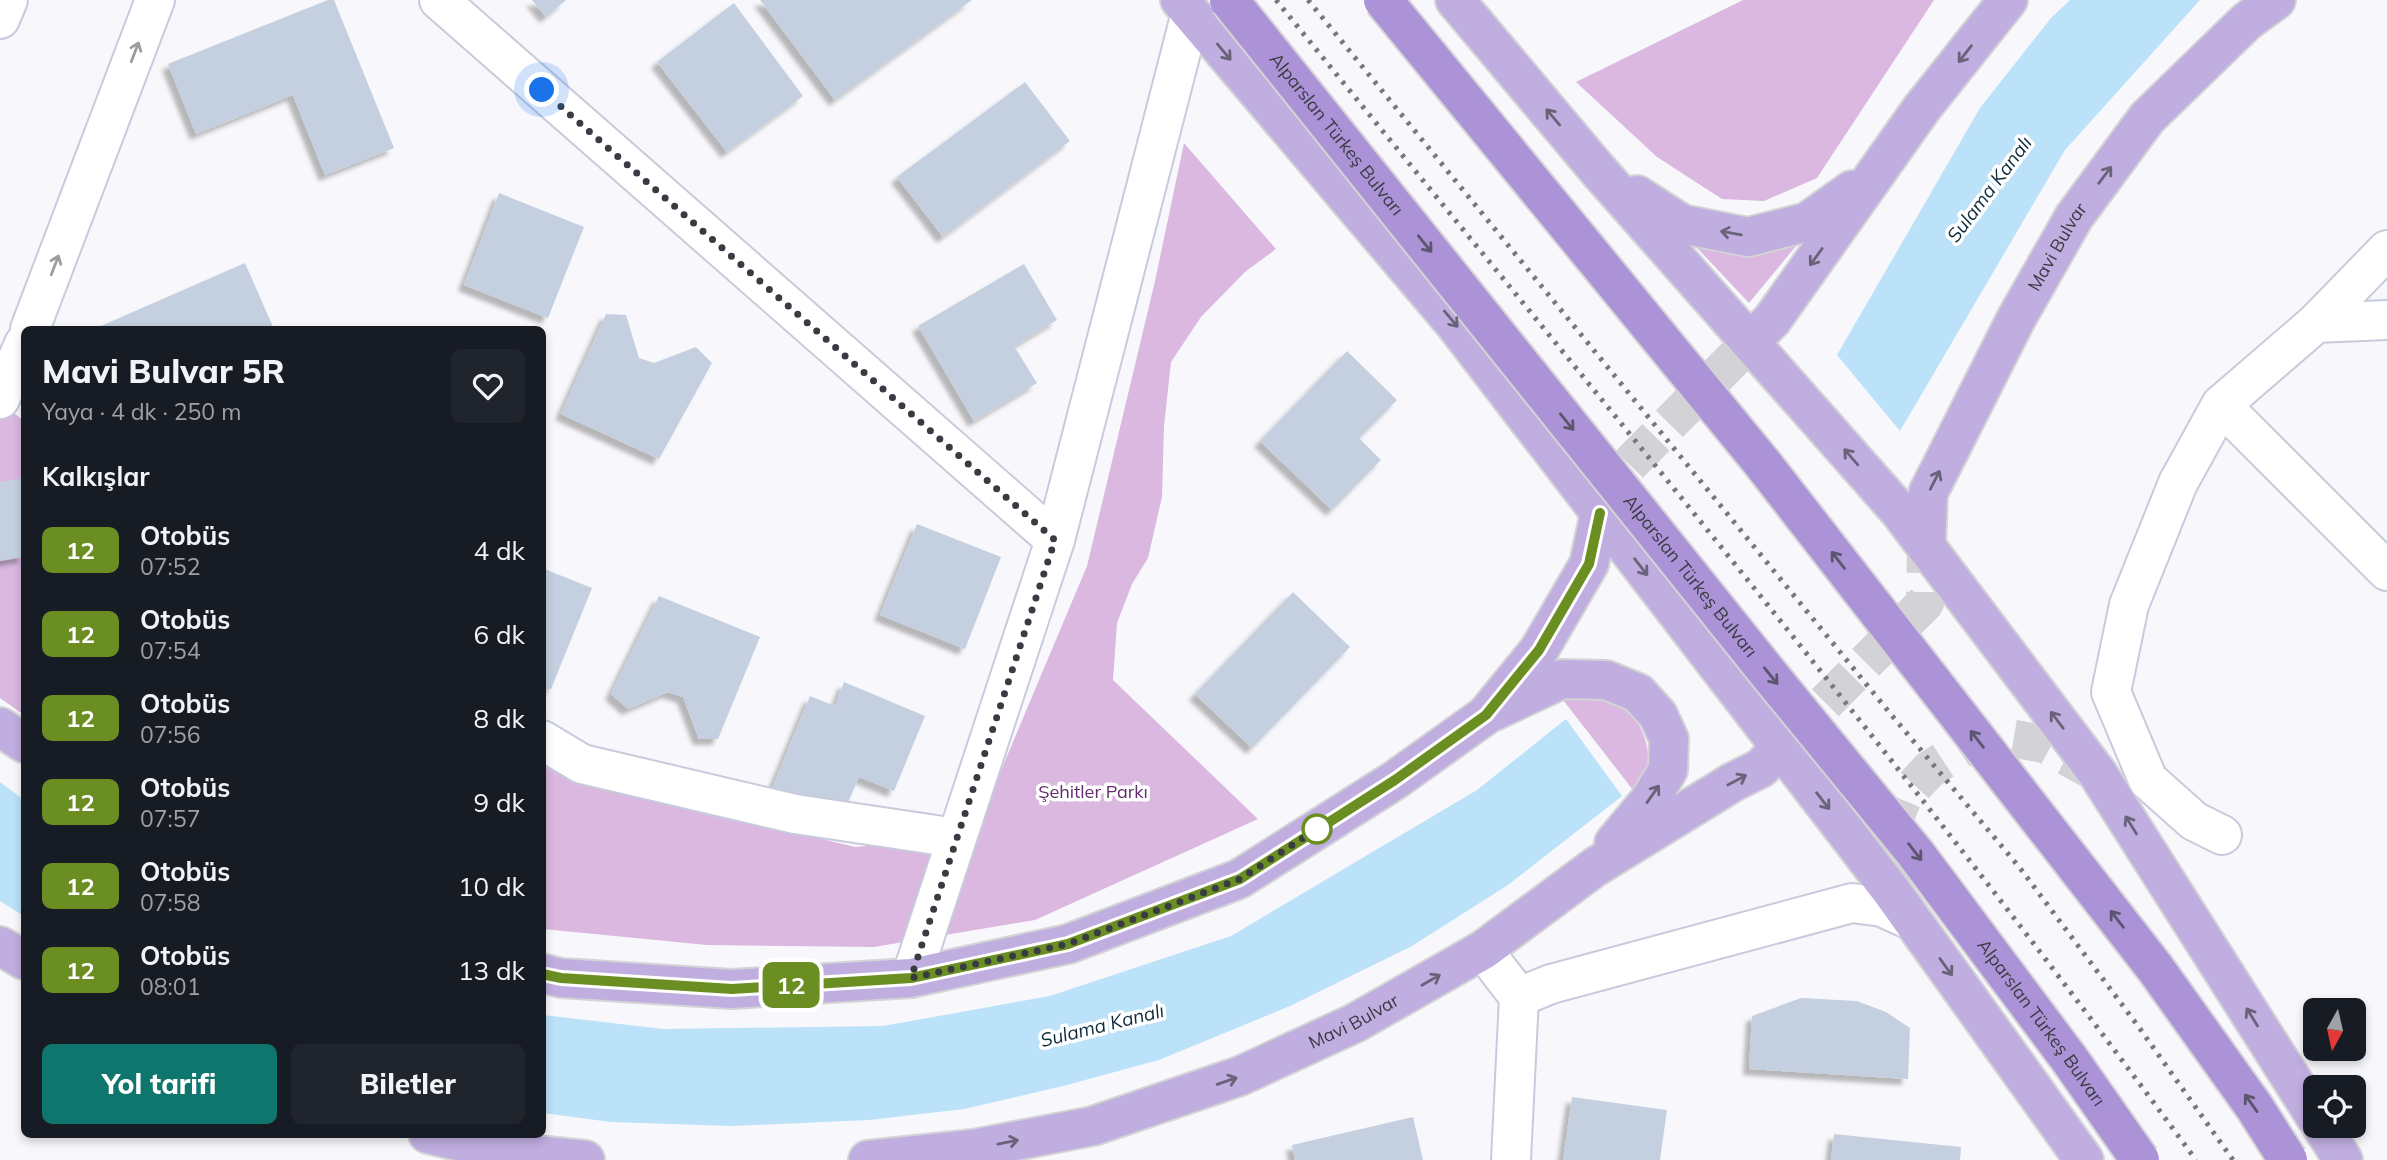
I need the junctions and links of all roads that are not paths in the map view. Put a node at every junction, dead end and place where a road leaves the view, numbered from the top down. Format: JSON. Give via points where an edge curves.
{"nodes":[{"id":1,"x":155,"y":0,"type":"edge"},
{"id":2,"x":439,"y":0,"type":"edge"},
{"id":3,"x":1229,"y":0,"type":"edge"},
{"id":4,"x":1383,"y":0,"type":"edge"},
{"id":5,"x":1455,"y":0,"type":"edge"},
{"id":6,"x":2008,"y":0,"type":"edge"},
{"id":7,"x":2276,"y":0,"type":"edge"},
{"id":8,"x":1186,"y":7,"type":"edge"},
{"id":9,"x":1597,"y":169,"type":"junction"},
{"id":10,"x":1878,"y":170,"type":"junction"},
{"id":11,"x":2387,"y":250,"type":"edge"},
{"id":12,"x":2387,"y":320,"type":"edge"},
{"id":13,"x":2316,"y":323,"type":"junction"},
{"id":14,"x":31,"y":326,"type":"edge"},
{"id":15,"x":1750,"y":342,"type":"junction"},
{"id":16,"x":16,"y":362,"type":"edge"},
{"id":17,"x":0,"y":399,"type":"edge"},
{"id":18,"x":2221,"y":405,"type":"junction"},
{"id":19,"x":1600,"y":513,"type":"junction"},
{"id":20,"x":1055,"y":540,"type":"junction"},
{"id":21,"x":1926,"y":547,"type":"junction"},
{"id":22,"x":2387,"y":571,"type":"edge"},
{"id":23,"x":1486,"y":715,"type":"junction"},
{"id":24,"x":0,"y":727,"type":"edge"},
{"id":25,"x":21,"y":741,"type":"edge"},
{"id":26,"x":546,"y":742,"type":"edge"},
{"id":27,"x":1781,"y":747,"type":"junction"},
{"id":28,"x":2222,"y":835,"type":"dead end"},
{"id":29,"x":956,"y":838,"type":"junction"},
{"id":30,"x":1595,"y":867,"type":"junction"},
{"id":31,"x":1913,"y":921,"type":"junction"},
{"id":32,"x":0,"y":946,"type":"edge"},
{"id":33,"x":1483,"y":950,"type":"junction"},
{"id":34,"x":21,"y":958,"type":"edge"},
{"id":35,"x":546,"y":975,"type":"edge"},
{"id":36,"x":911,"y":978,"type":"junction"},
{"id":37,"x":1519,"y":996,"type":"junction"},
{"id":38,"x":2303,"y":1097,"type":"edge"},
{"id":39,"x":445,"y":1138,"type":"edge"},
{"id":40,"x":2329,"y":1138,"type":"edge"},
{"id":41,"x":585,"y":1160,"type":"edge"},
{"id":42,"x":868,"y":1160,"type":"edge"},
{"id":43,"x":1511,"y":1160,"type":"edge"},
{"id":44,"x":2084,"y":1160,"type":"edge"},
{"id":45,"x":2140,"y":1160,"type":"edge"},
{"id":46,"x":2288,"y":1160,"type":"edge"},
{"id":47,"x":2343,"y":1160,"type":"edge"}],
"edges":[{"from":14,"to":1,"type":"street","one_way":true},
{"from":2,"to":20,"type":"street"},
{"from":3,"to":45,"type":"highway","name":"Alparslan Türkeş Bulvarı","one_way":true,"bridge":true,"via":[[1916,854]]},
{"from":46,"to":4,"type":"highway","one_way":true,"bridge":true,"via":[[2155,968],[1763,464]]},
{"from":9,"to":5,"type":"main road","one_way":true},
{"from":6,"to":10,"type":"main road","one_way":true},
{"from":21,"to":7,"type":"main road","name":"Mavi Bulvar","one_way":true,"via":[[1928,493],[2015,319],[2074,217],[2147,118],[2247,21]]},
{"from":8,"to":19,"type":"main road","name":"Alparslan Türkeş Bulvarı","one_way":true,"via":[[1454,323]]},
{"from":8,"to":20,"type":"street"},
{"from":10,"to":9,"type":"main road","one_way":true,"via":[[1807,222],[1748,237],[1682,224]]},
{"from":9,"to":15,"type":"main road"},
{"from":10,"to":15,"type":"main road","one_way":true,"via":[[1772,320]]},
{"from":11,"to":13,"type":"street"},
{"from":12,"to":13,"type":"street"},
{"from":13,"to":18,"type":"street"},
{"from":21,"to":15,"type":"main road","one_way":true},
{"from":16,"to":17,"type":"street"},
{"from":18,"to":22,"type":"street"},
{"from":18,"to":28,"type":"street","via":[[2178,483],[2129,605],[2111,692],[2148,780],[2194,821]]},
{"from":19,"to":23,"type":"main road","via":[[1589,564],[1539,650]]},
{"from":19,"to":27,"type":"main road","name":"Alparslan Türkeş Bulvarı","one_way":true},
{"from":20,"to":29,"type":"street"},
{"from":38,"to":21,"type":"main road","one_way":true,"via":[[2098,775]]},
{"from":30,"to":23,"type":"main road","one_way":true,"via":[[1667,773],[1669,739],[1658,715],[1638,693],[1606,680],[1562,679]]},
{"from":23,"to":36,"type":"main road","via":[[1395,780],[1240,879],[1068,944]]},
{"from":24,"to":25,"type":"main road"},
{"from":26,"to":29,"type":"street","via":[[582,764],[768,808]]},
{"from":30,"to":27,"type":"main road","name":"Mavi Bulvar","one_way":true,"via":[[1761,768]]},
{"from":27,"to":31,"type":"main road","name":"Alparslan Türkeş Bulvarı","one_way":true},
{"from":29,"to":36,"type":"street"},
{"from":30,"to":33,"type":"main road","name":"Mavi Bulvar"},
{"from":31,"to":37,"type":"street","via":[[1882,907],[1852,904]]},
{"from":31,"to":44,"type":"main road","name":"Alparslan Türkeş Bulvarı","one_way":true},
{"from":32,"to":34,"type":"main road"},
{"from":33,"to":37,"type":"street"},
{"from":42,"to":33,"type":"main road","name":"Mavi Bulvar","one_way":true,"via":[[973,1149],[1093,1126],[1179,1097],[1240,1076],[1355,1023]]},
{"from":35,"to":36,"type":"main road","via":[[732,989]]},
{"from":37,"to":43,"type":"street"},
{"from":39,"to":41,"type":"main road","via":[[500,1151]]},
{"from":40,"to":47,"type":"main road"}]}
